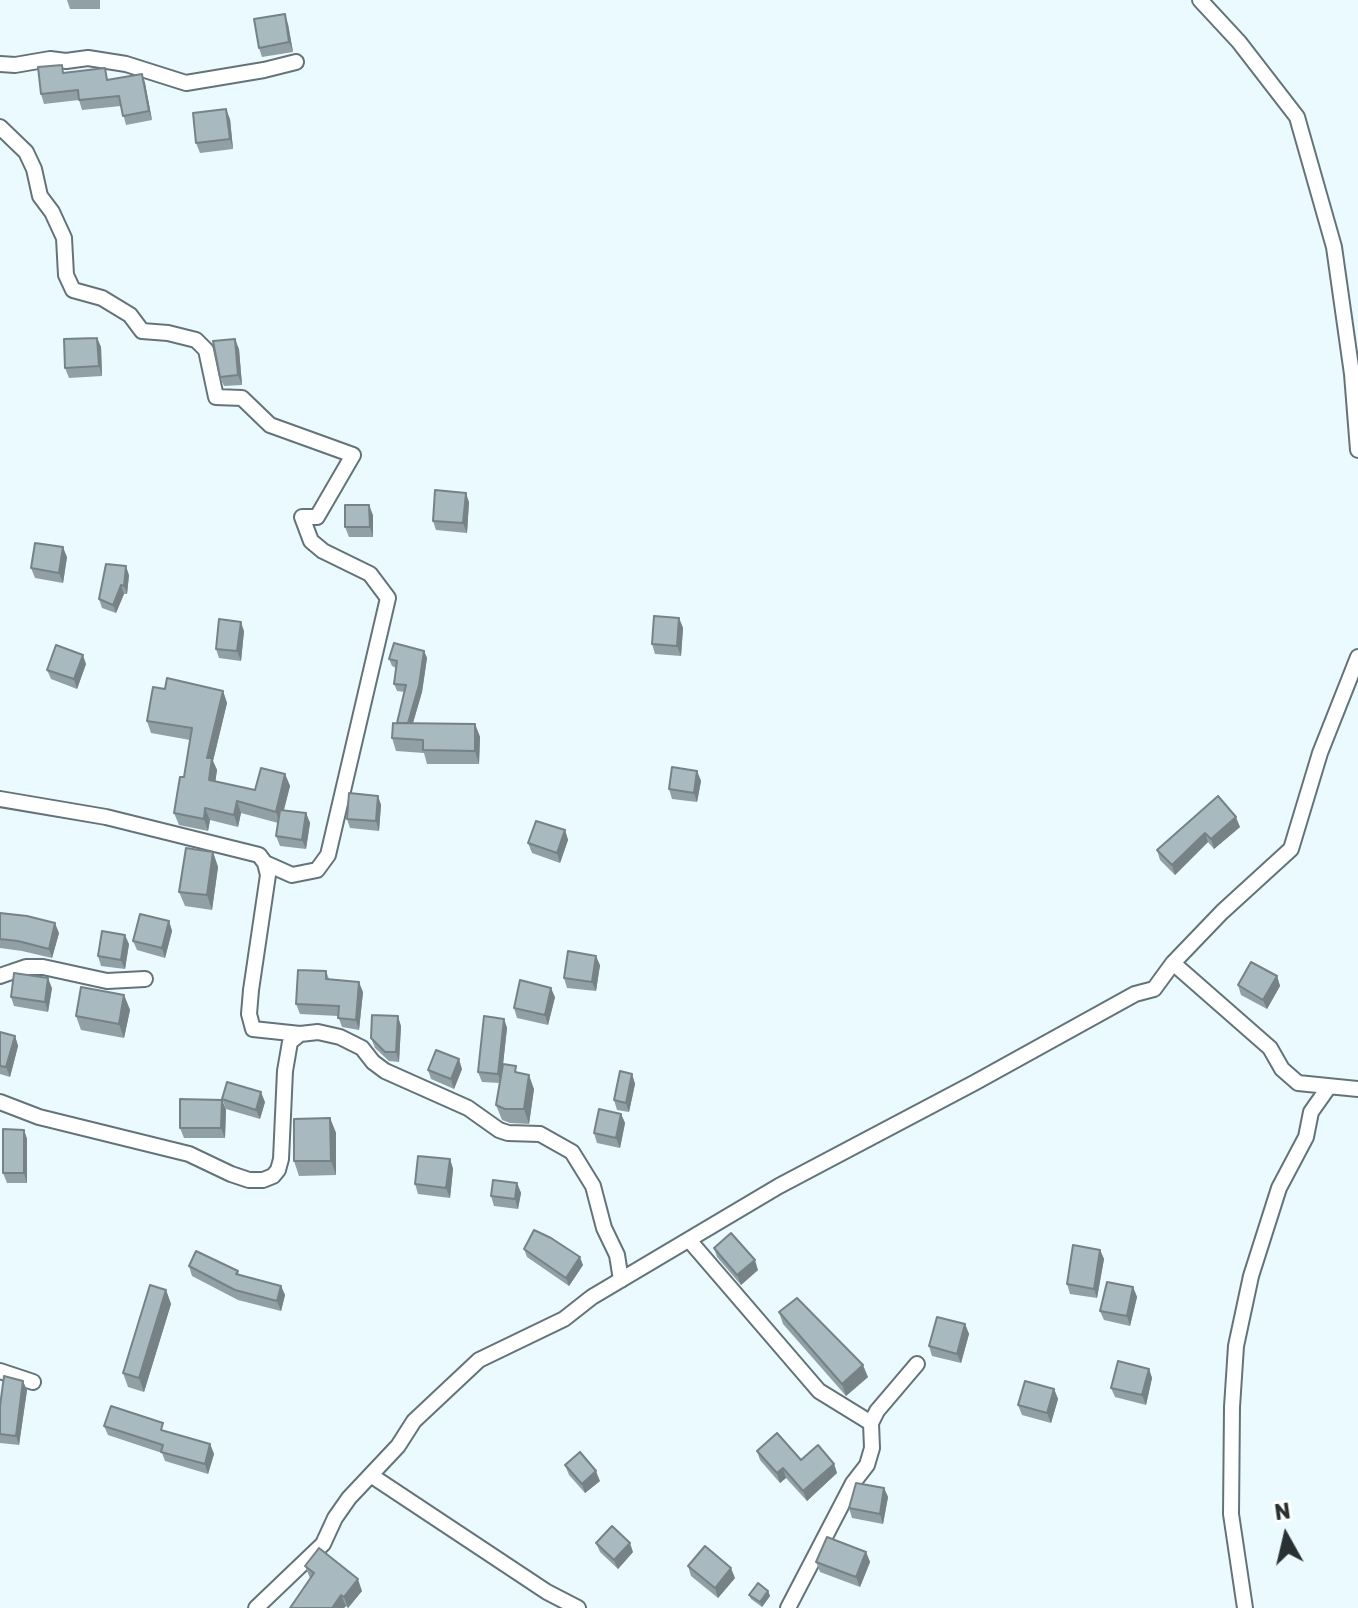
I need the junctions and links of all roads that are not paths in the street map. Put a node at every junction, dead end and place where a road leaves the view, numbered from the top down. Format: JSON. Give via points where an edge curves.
{"nodes":[{"id":1,"x":1200,"y":0,"type":"edge"},
{"id":2,"x":296,"y":62,"type":"dead end"},
{"id":3,"x":0,"y":64,"type":"edge"},
{"id":4,"x":0,"y":127,"type":"edge"},
{"id":5,"x":1358,"y":450,"type":"edge"},
{"id":6,"x":1358,"y":657,"type":"edge"},
{"id":7,"x":0,"y":799,"type":"edge"},
{"id":8,"x":265,"y":863,"type":"junction"},
{"id":9,"x":1173,"y":963,"type":"junction"},
{"id":10,"x":0,"y":976,"type":"edge"},
{"id":11,"x":145,"y":979,"type":"dead end"},
{"id":12,"x":300,"y":1034,"type":"junction"},
{"id":13,"x":1298,"y":1083,"type":"junction"},
{"id":14,"x":1328,"y":1088,"type":"junction"},
{"id":15,"x":1358,"y":1089,"type":"edge"},
{"id":16,"x":0,"y":1102,"type":"edge"},
{"id":17,"x":1311,"y":1112,"type":"junction"},
{"id":18,"x":689,"y":1240,"type":"junction"},
{"id":19,"x":621,"y":1280,"type":"junction"},
{"id":20,"x":917,"y":1364,"type":"dead end"},
{"id":21,"x":0,"y":1371,"type":"edge"},
{"id":22,"x":33,"y":1382,"type":"dead end"},
{"id":23,"x":871,"y":1423,"type":"junction"},
{"id":24,"x":372,"y":1476,"type":"junction"},
{"id":25,"x":256,"y":1608,"type":"edge"},
{"id":26,"x":578,"y":1608,"type":"edge"},
{"id":27,"x":788,"y":1608,"type":"edge"},
{"id":28,"x":1245,"y":1608,"type":"edge"}],
"edges":[{"from":1,"to":5,"type":"street","via":[[1297,117],[1334,247]]},
{"from":2,"to":3,"type":"street","via":[[186,83],[88,58]]},
{"from":4,"to":8,"type":"street","via":[[26,152],[34,169],[40,196],[64,238],[66,275],[73,290],[102,298],[130,315],[142,331],[196,340],[206,350],[216,397],[242,398],[270,425],[353,455],[317,517],[302,517],[311,541],[370,574],[388,598],[328,855],[317,870],[292,875]]},
{"from":6,"to":9,"type":"street","via":[[1320,753],[1291,849]]},
{"from":7,"to":8,"type":"street","via":[[247,850]]},
{"from":8,"to":12,"type":"street","via":[[268,875],[249,1022],[264,1032]]},
{"from":9,"to":13,"type":"street","via":[[1242,1021]]},
{"from":9,"to":18,"type":"street","via":[[1154,989],[1135,994],[779,1186]]},
{"from":10,"to":11,"type":"street","via":[[43,967],[107,981]]},
{"from":12,"to":16,"type":"street","via":[[290,1042],[285,1071],[281,1159],[273,1176],[263,1180]]},
{"from":12,"to":19,"type":"street","via":[[340,1037],[362,1048],[385,1071],[468,1108],[499,1130],[540,1134],[572,1152],[593,1186]]},
{"from":13,"to":14,"type":"street"},
{"from":13,"to":17,"type":"street"},
{"from":14,"to":15,"type":"street"},
{"from":14,"to":17,"type":"street"},
{"from":17,"to":28,"type":"street","via":[[1306,1137],[1279,1188],[1236,1346],[1231,1514]]},
{"from":18,"to":19,"type":"street"},
{"from":18,"to":23,"type":"street","via":[[819,1391]]},
{"from":19,"to":24,"type":"street","via":[[546,1329],[479,1360],[414,1421]]},
{"from":20,"to":23,"type":"street"},
{"from":21,"to":22,"type":"street"},
{"from":23,"to":27,"type":"street","via":[[867,1465]]},
{"from":24,"to":25,"type":"street","via":[[349,1498],[323,1544]]},
{"from":24,"to":26,"type":"street"}]}
